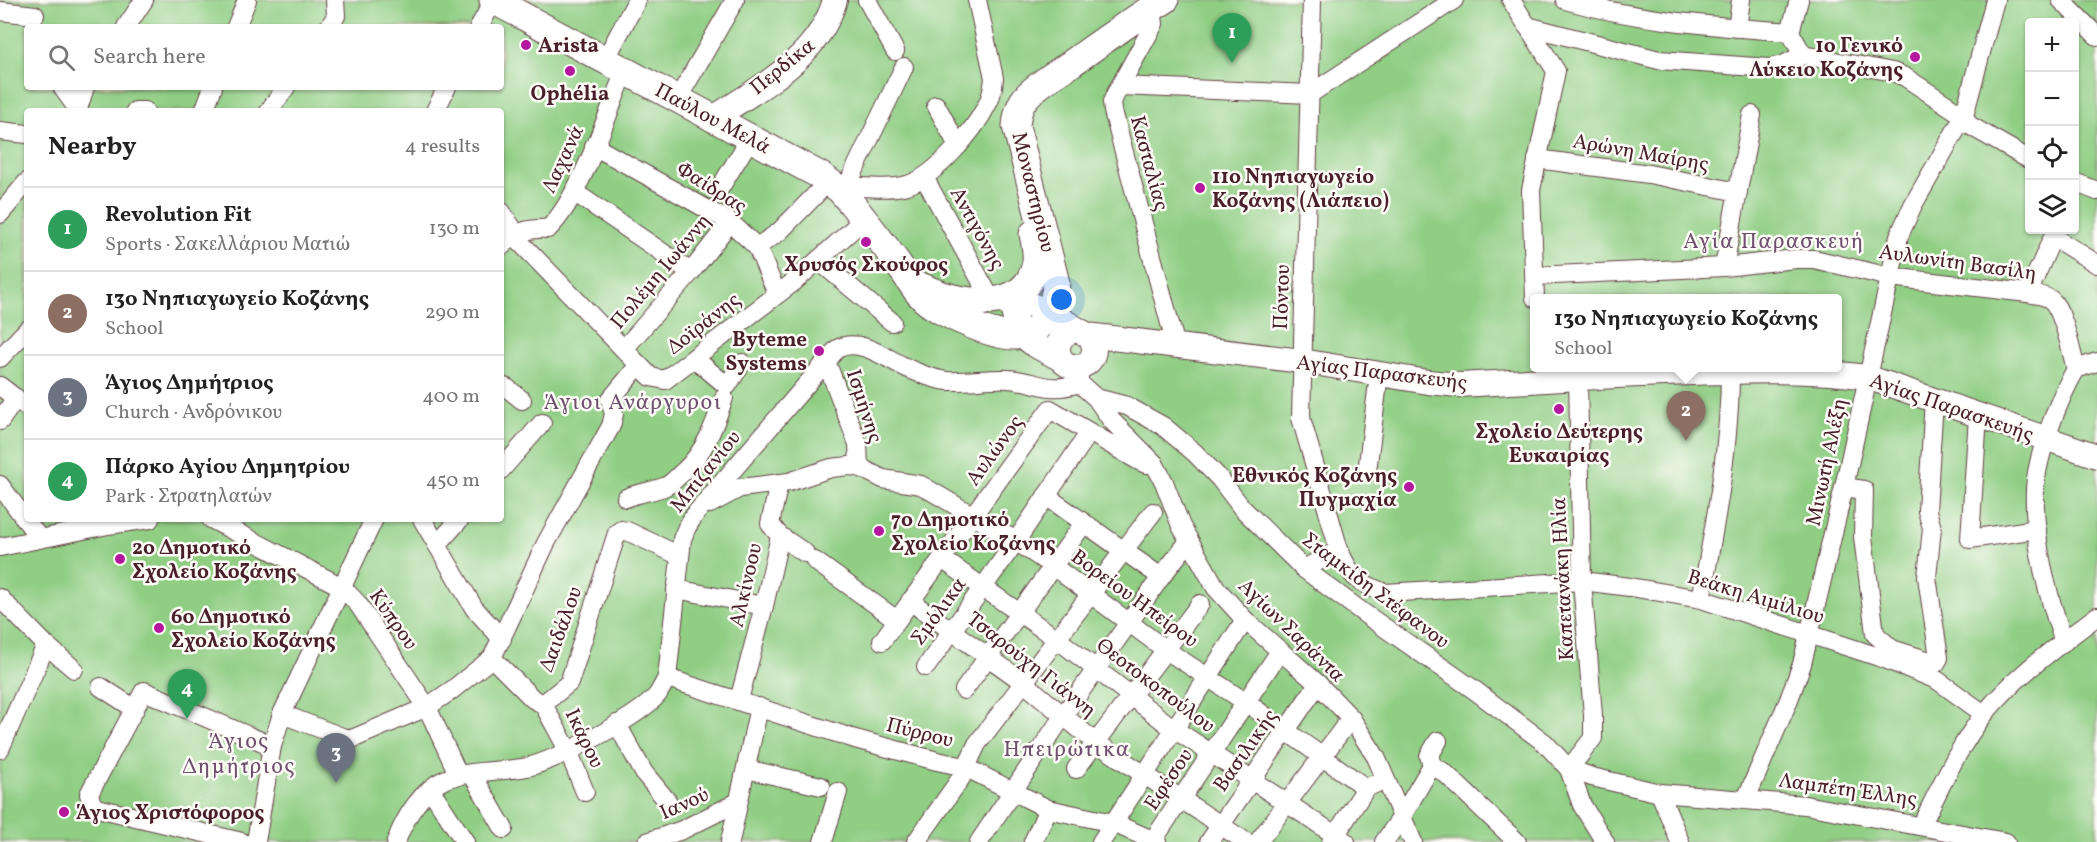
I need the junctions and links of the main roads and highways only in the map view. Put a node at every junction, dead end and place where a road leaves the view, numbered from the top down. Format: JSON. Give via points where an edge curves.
{"nodes":[{"id":1,"x":1153,"y":2,"type":"edge"},
{"id":2,"x":504,"y":3,"type":"edge"},
{"id":3,"x":903,"y":271,"type":"junction"},
{"id":4,"x":1001,"y":299,"type":"joint"},
{"id":5,"x":1022,"y":336,"type":"joint"}],
"edges":[{"from":1,"to":4,"type":"main road","name":"Μοναστηρίου","via":[[1028,79],[1014,94],[1008,107],[1006,130],[1036,262],[1022,288]]},
{"from":1,"to":5,"type":"main road","name":"Μοναστηρίου","via":[[1027,95],[1017,113],[1016,126],[1055,275],[1055,297],[1049,312]]},
{"from":2,"to":3,"type":"main road","name":"Παύλου Μελά","via":[[839,186]]},
{"from":3,"to":4,"type":"main road","name":"Παύλου Μελά","via":[[941,295],[966,300]]},
{"from":3,"to":5,"type":"main road","name":"Παύλου Μελά","via":[[920,296],[938,309],[980,328]]}]}
